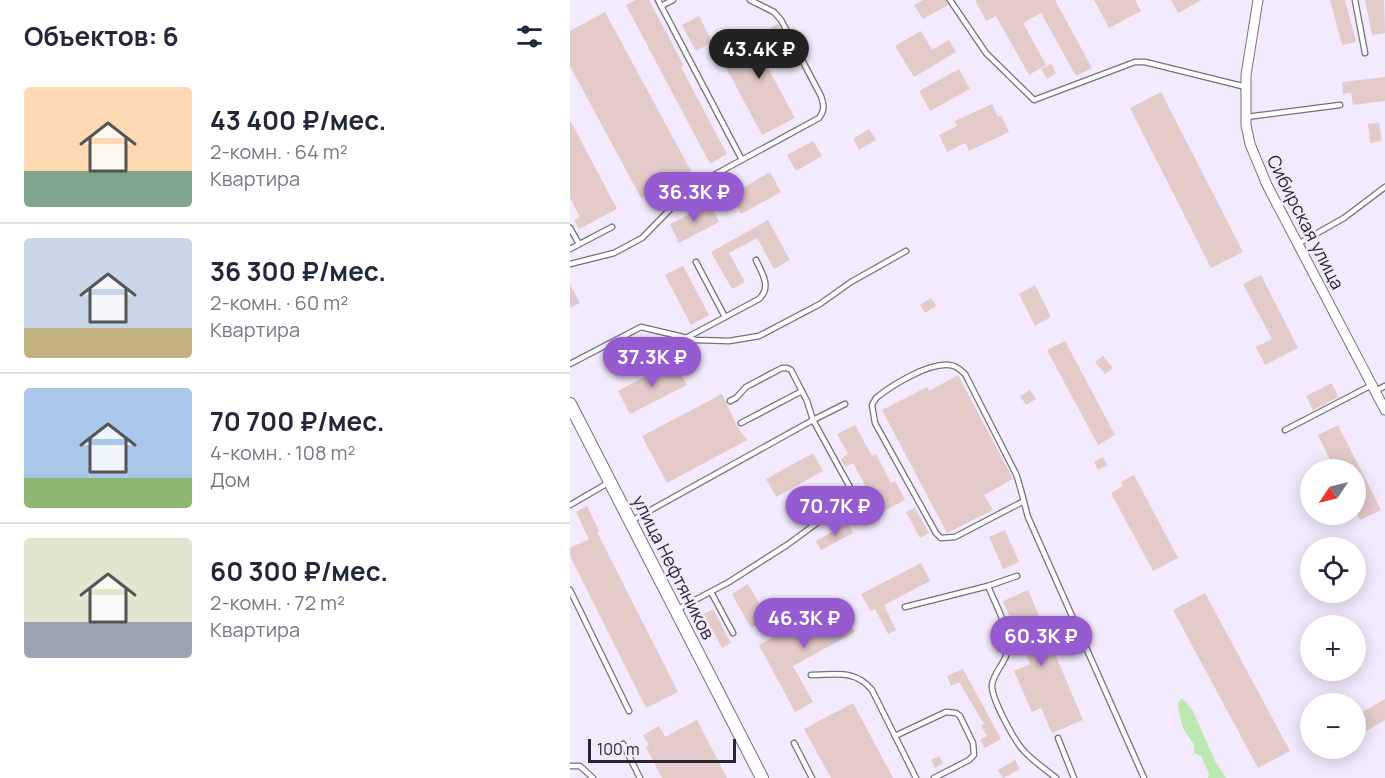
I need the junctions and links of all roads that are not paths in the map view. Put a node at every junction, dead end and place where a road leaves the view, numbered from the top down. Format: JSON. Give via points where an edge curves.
{"nodes":[{"id":1,"x":658,"y":0,"type":"edge"},
{"id":2,"x":673,"y":0,"type":"edge"},
{"id":3,"x":750,"y":0,"type":"edge"},
{"id":4,"x":950,"y":0,"type":"edge"},
{"id":5,"x":1258,"y":0,"type":"edge"},
{"id":6,"x":1354,"y":0,"type":"edge"},
{"id":7,"x":661,"y":6,"type":"junction"},
{"id":8,"x":1365,"y":53,"type":"dead end"},
{"id":9,"x":1246,"y":87,"type":"junction"},
{"id":10,"x":1340,"y":105,"type":"dead end"},
{"id":11,"x":1246,"y":117,"type":"junction"},
{"id":12,"x":741,"y":158,"type":"junction"},
{"id":13,"x":1385,"y":187,"type":"edge"},
{"id":14,"x":612,"y":227,"type":"dead end"},
{"id":15,"x":570,"y":228,"type":"edge"},
{"id":16,"x":579,"y":244,"type":"junction"},
{"id":17,"x":1298,"y":244,"type":"junction"},
{"id":18,"x":570,"y":249,"type":"edge"},
{"id":19,"x":906,"y":251,"type":"dead end"},
{"id":20,"x":756,"y":260,"type":"dead end"},
{"id":21,"x":696,"y":262,"type":"dead end"},
{"id":22,"x":570,"y":264,"type":"edge"},
{"id":23,"x":725,"y":317,"type":"junction"},
{"id":24,"x":686,"y":338,"type":"junction"},
{"id":25,"x":570,"y":364,"type":"edge"},
{"id":26,"x":1385,"y":386,"type":"edge"},
{"id":27,"x":1373,"y":388,"type":"junction"},
{"id":28,"x":802,"y":391,"type":"junction"},
{"id":29,"x":730,"y":401,"type":"dead end"},
{"id":30,"x":570,"y":404,"type":"edge"},
{"id":31,"x":845,"y":404,"type":"dead end"},
{"id":32,"x":1385,"y":410,"type":"edge"},
{"id":33,"x":813,"y":420,"type":"junction"},
{"id":34,"x":741,"y":423,"type":"dead end"},
{"id":35,"x":1285,"y":430,"type":"dead end"},
{"id":36,"x":610,"y":482,"type":"junction"},
{"id":37,"x":1024,"y":501,"type":"junction"},
{"id":38,"x":570,"y":505,"type":"edge"},
{"id":39,"x":631,"y":521,"type":"junction"},
{"id":40,"x":1017,"y":576,"type":"dead end"},
{"id":41,"x":988,"y":585,"type":"junction"},
{"id":42,"x":570,"y":590,"type":"edge"},
{"id":43,"x":711,"y":592,"type":"junction"},
{"id":44,"x":905,"y":607,"type":"dead end"},
{"id":45,"x":676,"y":610,"type":"junction"},
{"id":46,"x":733,"y":633,"type":"dead end"},
{"id":47,"x":812,"y":675,"type":"dead end"},
{"id":48,"x":629,"y":711,"type":"dead end"},
{"id":49,"x":895,"y":736,"type":"junction"},
{"id":50,"x":1058,"y":738,"type":"dead end"},
{"id":51,"x":794,"y":743,"type":"dead end"},
{"id":52,"x":623,"y":744,"type":"dead end"},
{"id":53,"x":570,"y":766,"type":"edge"},
{"id":54,"x":946,"y":772,"type":"junction"},
{"id":55,"x":593,"y":778,"type":"edge"},
{"id":56,"x":640,"y":778,"type":"edge"},
{"id":57,"x":762,"y":778,"type":"edge"},
{"id":58,"x":812,"y":778,"type":"edge"},
{"id":59,"x":916,"y":778,"type":"edge"},
{"id":60,"x":934,"y":778,"type":"edge"},
{"id":61,"x":949,"y":778,"type":"edge"},
{"id":62,"x":1056,"y":778,"type":"edge"},
{"id":63,"x":1074,"y":778,"type":"edge"},
{"id":64,"x":1144,"y":778,"type":"edge"}],
"edges":[{"from":1,"to":7,"type":"lane"},
{"from":2,"to":7,"type":"lane"},
{"from":3,"to":12,"type":"lane","via":[[781,20],[824,105],[819,118]]},
{"from":4,"to":9,"type":"lane","via":[[986,53],[1034,100],[1135,62]]},
{"from":5,"to":9,"type":"street","name":"Сибирская улица"},
{"from":6,"to":8,"type":"lane"},
{"from":7,"to":12,"type":"lane"},
{"from":9,"to":11,"type":"street","name":"Сибирская улица"},
{"from":10,"to":11,"type":"lane"},
{"from":11,"to":17,"type":"street","name":"Сибирская улица","via":[[1257,164]]},
{"from":12,"to":22,"type":"lane","via":[[692,187],[642,238],[614,252]]},
{"from":13,"to":17,"type":"lane","via":[[1344,218]]},
{"from":14,"to":16,"type":"lane"},
{"from":15,"to":16,"type":"lane"},
{"from":16,"to":18,"type":"lane"},
{"from":17,"to":27,"type":"street","name":"Сибирская улица"},
{"from":19,"to":24,"type":"lane","via":[[766,333],[729,341]]},
{"from":20,"to":23,"type":"lane","via":[[766,282],[764,294]]},
{"from":21,"to":23,"type":"lane"},
{"from":23,"to":24,"type":"lane"},
{"from":24,"to":25,"type":"lane","via":[[641,327]]},
{"from":26,"to":27,"type":"lane"},
{"from":27,"to":32,"type":"street","name":"Сибирская улица"},
{"from":27,"to":35,"type":"lane"},
{"from":28,"to":29,"type":"lane","via":[[791,370],[782,368],[746,387]]},
{"from":28,"to":33,"type":"lane"},
{"from":28,"to":34,"type":"lane"},
{"from":30,"to":36,"type":"street","name":"улица Нефтяников"},
{"from":31,"to":33,"type":"lane"},
{"from":33,"to":39,"type":"lane"},
{"from":33,"to":43,"type":"lane","via":[[852,491],[851,496],[787,545]]},
{"from":36,"to":38,"type":"lane"},
{"from":36,"to":39,"type":"street","name":"улица Нефтяников"},
{"from":37,"to":37,"type":"lane","via":[[1017,474],[959,368],[950,364],[933,366],[876,398],[872,405],[875,423],[941,538],[955,537]]},
{"from":37,"to":64,"type":"lane"},
{"from":39,"to":45,"type":"street","name":"улица Нефтяников"},
{"from":40,"to":41,"type":"lane"},
{"from":41,"to":44,"type":"lane"},
{"from":41,"to":62,"type":"lane","via":[[1004,626],[1007,647],[992,683],[994,696],[1018,744]]},
{"from":42,"to":48,"type":"lane"},
{"from":43,"to":45,"type":"lane"},
{"from":43,"to":46,"type":"lane"},
{"from":45,"to":57,"type":"street","name":"улица Нефтяников"},
{"from":47,"to":49,"type":"lane","via":[[854,675],[863,680]]},
{"from":49,"to":54,"type":"lane","via":[[946,712],[956,713],[973,743],[974,755]]},
{"from":49,"to":59,"type":"lane"},
{"from":50,"to":63,"type":"lane"},
{"from":51,"to":58,"type":"lane"},
{"from":52,"to":56,"type":"lane"},
{"from":53,"to":55,"type":"lane","via":[[580,766]]},
{"from":54,"to":60,"type":"lane"},
{"from":54,"to":61,"type":"lane"}]}
